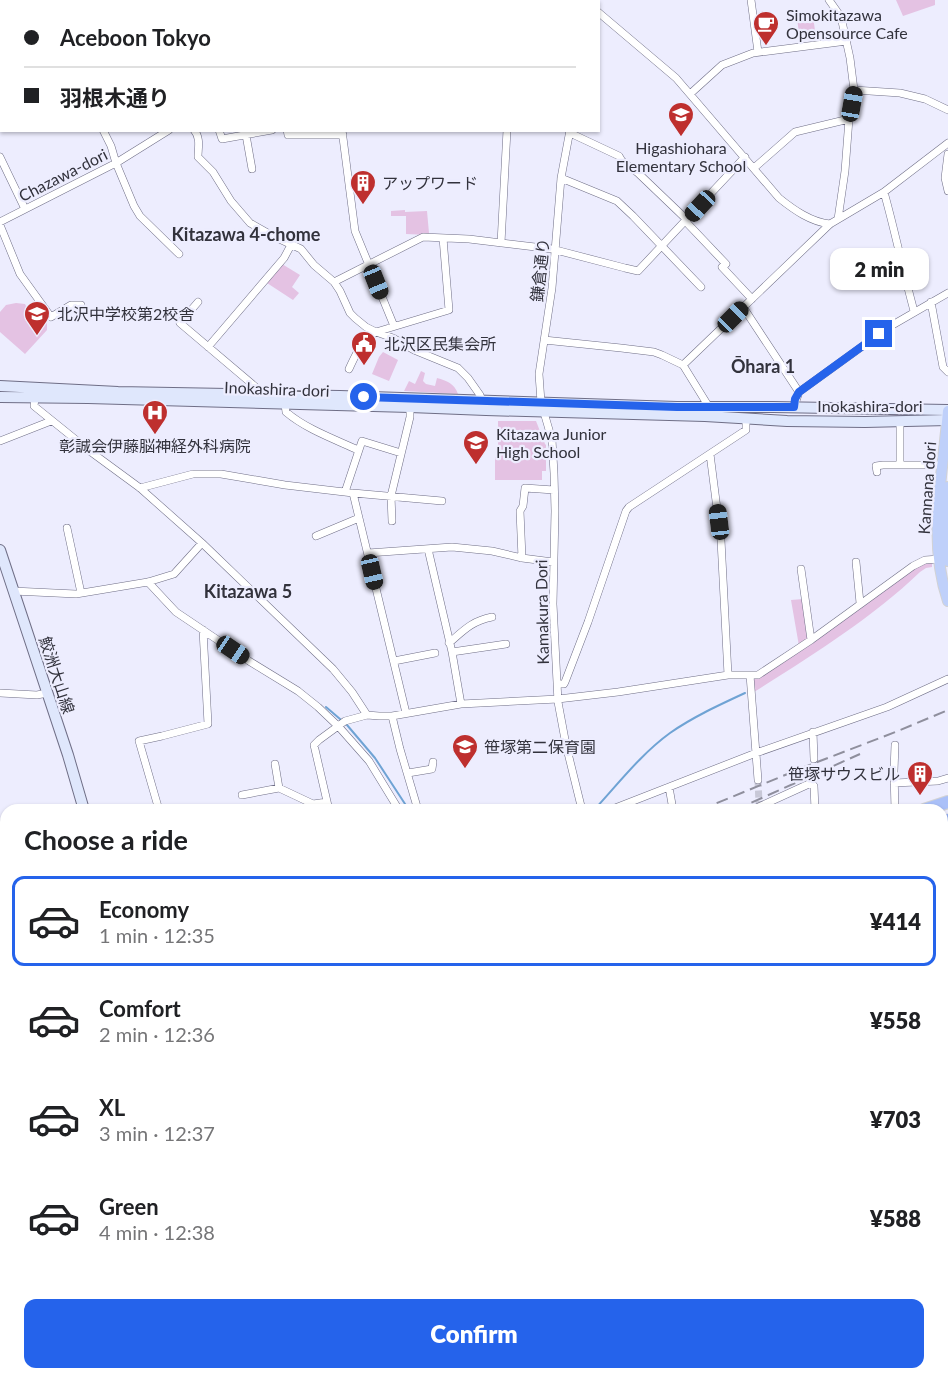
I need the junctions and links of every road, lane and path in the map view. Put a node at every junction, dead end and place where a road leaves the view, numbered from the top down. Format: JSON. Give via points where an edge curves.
{"nodes":[{"id":1,"x":751,"y":0,"type":"edge"},
{"id":2,"x":829,"y":0,"type":"edge"},
{"id":3,"x":600,"y":14,"type":"edge"},
{"id":4,"x":847,"y":41,"type":"junction"},
{"id":5,"x":758,"y":52,"type":"junction"},
{"id":6,"x":854,"y":90,"type":"junction"},
{"id":7,"x":690,"y":94,"type":"junction"},
{"id":8,"x":948,"y":110,"type":"edge"},
{"id":9,"x":849,"y":119,"type":"junction"},
{"id":10,"x":104,"y":132,"type":"edge"},
{"id":11,"x":166,"y":132,"type":"edge"},
{"id":12,"x":220,"y":132,"type":"edge"},
{"id":13,"x":262,"y":132,"type":"edge"},
{"id":14,"x":287,"y":132,"type":"edge"},
{"id":15,"x":507,"y":132,"type":"edge"},
{"id":16,"x":570,"y":132,"type":"edge"},
{"id":17,"x":196,"y":133,"type":"edge"},
{"id":18,"x":343,"y":133,"type":"edge"},
{"id":19,"x":246,"y":135,"type":"junction"},
{"id":20,"x":948,"y":143,"type":"edge"},
{"id":21,"x":948,"y":154,"type":"edge"},
{"id":22,"x":745,"y":157,"type":"junction"},
{"id":23,"x":1,"y":160,"type":"edge"},
{"id":24,"x":117,"y":163,"type":"junction"},
{"id":25,"x":754,"y":168,"type":"junction"},
{"id":26,"x":252,"y":169,"type":"dead end"},
{"id":27,"x":561,"y":178,"type":"junction"},
{"id":28,"x":948,"y":191,"type":"edge"},
{"id":29,"x":884,"y":192,"type":"junction"},
{"id":30,"x":25,"y":209,"type":"junction"},
{"id":31,"x":838,"y":219,"type":"junction"},
{"id":32,"x":686,"y":221,"type":"junction"},
{"id":33,"x":0,"y":224,"type":"edge"},
{"id":34,"x":830,"y":224,"type":"junction"},
{"id":35,"x":443,"y":238,"type":"junction"},
{"id":36,"x":501,"y":243,"type":"junction"},
{"id":37,"x":289,"y":244,"type":"junction"},
{"id":38,"x":662,"y":247,"type":"junction"},
{"id":39,"x":556,"y":250,"type":"junction"},
{"id":40,"x":179,"y":254,"type":"dead end"},
{"id":41,"x":369,"y":263,"type":"junction"},
{"id":42,"x":334,"y":282,"type":"junction"},
{"id":43,"x":701,"y":287,"type":"dead end"},
{"id":44,"x":948,"y":293,"type":"edge"},
{"id":45,"x":752,"y":299,"type":"junction"},
{"id":46,"x":198,"y":302,"type":"dead end"},
{"id":47,"x":931,"y":302,"type":"junction"},
{"id":48,"x":81,"y":305,"type":"dead end"},
{"id":49,"x":743,"y":307,"type":"junction"},
{"id":50,"x":914,"y":311,"type":"junction"},
{"id":51,"x":394,"y":326,"type":"junction"},
{"id":52,"x":376,"y":332,"type":"junction"},
{"id":53,"x":544,"y":340,"type":"junction"},
{"id":54,"x":208,"y":347,"type":"junction"},
{"id":55,"x":683,"y":365,"type":"junction"},
{"id":56,"x":349,"y":369,"type":"dead end"},
{"id":57,"x":948,"y":372,"type":"edge"},
{"id":58,"x":0,"y":389,"type":"edge"},
{"id":59,"x":799,"y":392,"type":"junction"},
{"id":60,"x":258,"y":395,"type":"junction"},
{"id":61,"x":34,"y":398,"type":"junction"},
{"id":62,"x":482,"y":400,"type":"junction"},
{"id":63,"x":285,"y":404,"type":"junction"},
{"id":64,"x":410,"y":407,"type":"junction"},
{"id":65,"x":543,"y":407,"type":"junction"},
{"id":66,"x":709,"y":407,"type":"junction"},
{"id":67,"x":794,"y":407,"type":"junction"},
{"id":68,"x":860,"y":408,"type":"junction"},
{"id":69,"x":948,"y":415,"type":"edge"},
{"id":70,"x":746,"y":418,"type":"junction"},
{"id":71,"x":51,"y":421,"type":"junction"},
{"id":72,"x":884,"y":421,"type":"junction"},
{"id":73,"x":900,"y":421,"type":"junction"},
{"id":74,"x":0,"y":441,"type":"edge"},
{"id":75,"x":358,"y":450,"type":"junction"},
{"id":76,"x":401,"y":453,"type":"junction"},
{"id":77,"x":710,"y":454,"type":"junction"},
{"id":78,"x":900,"y":465,"type":"junction"},
{"id":79,"x":942,"y":465,"type":"junction"},
{"id":80,"x":877,"y":472,"type":"dead end"},
{"id":81,"x":948,"y":487,"type":"edge"},
{"id":82,"x":140,"y":488,"type":"junction"},
{"id":83,"x":554,"y":490,"type":"junction"},
{"id":84,"x":345,"y":492,"type":"junction"},
{"id":85,"x":353,"y":493,"type":"junction"},
{"id":86,"x":391,"y":496,"type":"junction"},
{"id":87,"x":442,"y":501,"type":"dead end"},
{"id":88,"x":359,"y":518,"type":"junction"},
{"id":89,"x":392,"y":521,"type":"dead end"},
{"id":90,"x":67,"y":528,"type":"dead end"},
{"id":91,"x":316,"y":536,"type":"dead end"},
{"id":92,"x":202,"y":543,"type":"junction"},
{"id":93,"x":428,"y":549,"type":"junction"},
{"id":94,"x":367,"y":551,"type":"junction"},
{"id":95,"x":358,"y":552,"type":"dead end"},
{"id":96,"x":1,"y":557,"type":"edge"},
{"id":97,"x":522,"y":558,"type":"junction"},
{"id":98,"x":946,"y":558,"type":"edge"},
{"id":99,"x":553,"y":562,"type":"junction"},
{"id":100,"x":856,"y":562,"type":"dead end"},
{"id":101,"x":801,"y":569,"type":"dead end"},
{"id":102,"x":148,"y":582,"type":"junction"},
{"id":103,"x":14,"y":591,"type":"junction"},
{"id":104,"x":81,"y":593,"type":"junction"},
{"id":105,"x":948,"y":601,"type":"edge"},
{"id":106,"x":860,"y":603,"type":"junction"},
{"id":107,"x":492,"y":617,"type":"dead end"},
{"id":108,"x":203,"y":630,"type":"junction"},
{"id":109,"x":811,"y":640,"type":"junction"},
{"id":110,"x":449,"y":643,"type":"junction"},
{"id":111,"x":507,"y":644,"type":"dead end"},
{"id":112,"x":452,"y":652,"type":"junction"},
{"id":113,"x":435,"y":653,"type":"dead end"},
{"id":114,"x":394,"y":662,"type":"junction"},
{"id":115,"x":728,"y":675,"type":"junction"},
{"id":116,"x":750,"y":679,"type":"junction"},
{"id":117,"x":948,"y":679,"type":"edge"},
{"id":118,"x":557,"y":684,"type":"junction"},
{"id":119,"x":0,"y":693,"type":"edge"},
{"id":120,"x":47,"y":693,"type":"junction"},
{"id":121,"x":558,"y":699,"type":"junction"},
{"id":122,"x":461,"y":704,"type":"junction"},
{"id":123,"x":406,"y":713,"type":"junction"},
{"id":124,"x":367,"y":715,"type":"junction"},
{"id":125,"x":392,"y":716,"type":"junction"},
{"id":126,"x":342,"y":724,"type":"junction"},
{"id":127,"x":813,"y":732,"type":"junction"},
{"id":128,"x":895,"y":745,"type":"dead end"},
{"id":129,"x":756,"y":753,"type":"junction"},
{"id":130,"x":814,"y":759,"type":"dead end"},
{"id":131,"x":433,"y":762,"type":"dead end"},
{"id":132,"x":275,"y":764,"type":"dead end"},
{"id":133,"x":408,"y":773,"type":"junction"},
{"id":134,"x":948,"y":778,"type":"edge"},
{"id":135,"x":758,"y":780,"type":"tunnel mouth"},
{"id":136,"x":894,"y":783,"type":"junction"},
{"id":137,"x":669,"y":787,"type":"junction"},
{"id":138,"x":279,"y":788,"type":"junction"},
{"id":139,"x":242,"y":795,"type":"dead end"},
{"id":140,"x":327,"y":802,"type":"joint"},
{"id":141,"x":82,"y":804,"type":"edge"},
{"id":142,"x":157,"y":804,"type":"edge"},
{"id":143,"x":395,"y":804,"type":"edge"},
{"id":144,"x":416,"y":804,"type":"edge"},
{"id":145,"x":580,"y":804,"type":"edge"},
{"id":146,"x":625,"y":804,"type":"edge"},
{"id":147,"x":672,"y":804,"type":"edge"},
{"id":148,"x":765,"y":804,"type":"edge"},
{"id":149,"x":815,"y":804,"type":"edge"},
{"id":150,"x":896,"y":804,"type":"edge"}],
"edges":[{"from":1,"to":5,"type":"street"},
{"from":2,"to":4,"type":"street","via":[[841,17]]},
{"from":3,"to":7,"type":"street"},
{"from":4,"to":5,"type":"street"},
{"from":4,"to":6,"type":"street"},
{"from":5,"to":7,"type":"street","via":[[722,65]]},
{"from":6,"to":8,"type":"street","via":[[900,93],[929,100]]},
{"from":6,"to":9,"type":"street"},
{"from":7,"to":22,"type":"street"},
{"from":9,"to":25,"type":"street","via":[[795,132]]},
{"from":9,"to":31,"type":"street"},
{"from":10,"to":24,"type":"street"},
{"from":11,"to":24,"type":"street","name":"Chazawa-dori"},
{"from":12,"to":19,"type":"street","via":[[222,139]]},
{"from":13,"to":19,"type":"street"},
{"from":14,"to":18,"type":"street"},
{"from":15,"to":36,"type":"street"},
{"from":16,"to":27,"type":"street","name":"鎌倉通り"},
{"from":16,"to":32,"type":"street","via":[[619,156]]},
{"from":17,"to":37,"type":"street","via":[[198,157],[231,201],[250,223]]},
{"from":18,"to":41,"type":"street","via":[[355,231]]},
{"from":19,"to":26,"type":"street"},
{"from":20,"to":29,"type":"street"},
{"from":21,"to":28,"type":"street"},
{"from":22,"to":25,"type":"street"},
{"from":22,"to":32,"type":"street"},
{"from":23,"to":30,"type":"street"},
{"from":24,"to":30,"type":"street","name":"Chazawa-dori"},
{"from":24,"to":40,"type":"street","via":[[140,216]]},
{"from":25,"to":34,"type":"street","via":[[789,206]]},
{"from":27,"to":38,"type":"street","via":[[617,201]]},
{"from":27,"to":39,"type":"street","name":"鎌倉通り"},
{"from":29,"to":31,"type":"street"},
{"from":29,"to":50,"type":"street"},
{"from":30,"to":33,"type":"street","name":"Chazawa-dori"},
{"from":31,"to":34,"type":"street"},
{"from":32,"to":38,"type":"street"},
{"from":32,"to":45,"type":"street"},
{"from":33,"to":48,"type":"street","via":[[20,274],[51,317],[71,305]]},
{"from":34,"to":45,"type":"street"},
{"from":35,"to":36,"type":"street"},
{"from":35,"to":41,"type":"street","via":[[423,237]]},
{"from":35,"to":51,"type":"street","via":[[449,310]]},
{"from":36,"to":39,"type":"street"},
{"from":37,"to":42,"type":"street","via":[[301,249]]},
{"from":37,"to":54,"type":"street","via":[[284,258]]},
{"from":38,"to":39,"type":"street","via":[[638,271]]},
{"from":38,"to":43,"type":"street"},
{"from":39,"to":53,"type":"street","name":"鎌倉通り"},
{"from":41,"to":42,"type":"street"},
{"from":41,"to":51,"type":"street"},
{"from":42,"to":52,"type":"street","via":[[350,313]]},
{"from":44,"to":47,"type":"street"},
{"from":45,"to":49,"type":"street"},
{"from":46,"to":54,"type":"street","via":[[180,323]]},
{"from":47,"to":50,"type":"street"},
{"from":47,"to":57,"type":"street","via":[[943,367]]},
{"from":49,"to":55,"type":"street"},
{"from":49,"to":59,"type":"street"},
{"from":50,"to":59,"type":"street"},
{"from":51,"to":52,"type":"street"},
{"from":52,"to":56,"type":"street","via":[[358,349]]},
{"from":52,"to":62,"type":"street","via":[[458,368]]},
{"from":53,"to":55,"type":"street","via":[[654,352]]},
{"from":53,"to":65,"type":"street","name":"鎌倉通り","via":[[539,374]]},
{"from":54,"to":60,"type":"street","via":[[258,389]]},
{"from":55,"to":66,"type":"street"},
{"from":58,"to":60,"type":"main road","name":"Inokashira-dori"},
{"from":58,"to":61,"type":"main road","name":"Inokashira-dori"},
{"from":59,"to":67,"type":"street"},
{"from":60,"to":62,"type":"main road","name":"Inokashira-dori"},
{"from":61,"to":63,"type":"main road","name":"Inokashira-dori"},
{"from":61,"to":71,"type":"street","via":[[34,406]]},
{"from":62,"to":65,"type":"main road","name":"Inokashira-dori"},
{"from":63,"to":64,"type":"main road","name":"Inokashira-dori"},
{"from":63,"to":75,"type":"street","via":[[289,415]]},
{"from":64,"to":65,"type":"main road","name":"Inokashira-dori"},
{"from":64,"to":76,"type":"street"},
{"from":65,"to":66,"type":"main road","name":"Inokashira-dori"},
{"from":65,"to":70,"type":"main road","name":"Inokashira-dori"},
{"from":65,"to":83,"type":"street","name":"Kamakura Dori","via":[[552,440]]},
{"from":66,"to":67,"type":"main road","name":"Inokashira-dori"},
{"from":67,"to":68,"type":"main road","name":"Inokashira-dori"},
{"from":68,"to":69,"type":"main road","name":"Inokashira-dori"},
{"from":68,"to":72,"type":"main road","via":[[885,414]]},
{"from":69,"to":73,"type":"main road","name":"Inokashira-dori"},
{"from":69,"to":79,"type":"main road","name":"Kannana dori"},
{"from":70,"to":72,"type":"main road","name":"Inokashira-dori"},
{"from":70,"to":77,"type":"street","via":[[746,430]]},
{"from":71,"to":74,"type":"street"},
{"from":71,"to":82,"type":"street"},
{"from":72,"to":73,"type":"main road","name":"Inokashira-dori"},
{"from":73,"to":78,"type":"street"},
{"from":75,"to":76,"type":"street","via":[[362,441]]},
{"from":75,"to":84,"type":"street"},
{"from":76,"to":86,"type":"street"},
{"from":77,"to":115,"type":"street","via":[[721,540]]},
{"from":77,"to":118,"type":"street","via":[[626,511],[565,682]]},
{"from":78,"to":79,"type":"street"},
{"from":78,"to":80,"type":"street","via":[[876,466]]},
{"from":79,"to":98,"type":"main road","name":"Kannana dori","via":[[938,524]]},
{"from":81,"to":98,"type":"main road","name":"Kannana dori"},
{"from":82,"to":84,"type":"street","via":[[193,474],[221,474]]},
{"from":82,"to":92,"type":"street"},
{"from":83,"to":97,"type":"street","via":[[525,488],[520,511]]},
{"from":83,"to":99,"type":"street","name":"Kamakura Dori"},
{"from":84,"to":85,"type":"street"},
{"from":85,"to":86,"type":"street"},
{"from":85,"to":88,"type":"street"},
{"from":86,"to":87,"type":"street"},
{"from":86,"to":89,"type":"street"},
{"from":88,"to":91,"type":"street"},
{"from":88,"to":94,"type":"street"},
{"from":90,"to":104,"type":"street"},
{"from":92,"to":102,"type":"street","via":[[174,574]]},
{"from":92,"to":124,"type":"street","via":[[333,669]]},
{"from":93,"to":94,"type":"street"},
{"from":93,"to":97,"type":"street","via":[[452,547]]},
{"from":93,"to":110,"type":"street"},
{"from":94,"to":95,"type":"street"},
{"from":94,"to":114,"type":"street"},
{"from":96,"to":103,"type":"main road","name":"鮫洲大山線"},
{"from":97,"to":99,"type":"street"},
{"from":98,"to":105,"type":"main road","name":"Kannana dori","via":[[944,591]]},
{"from":98,"to":106,"type":"street","via":[[920,562]]},
{"from":99,"to":118,"type":"street","name":"Kamakura Dori"},
{"from":100,"to":106,"type":"street"},
{"from":101,"to":109,"type":"street"},
{"from":102,"to":104,"type":"street"},
{"from":102,"to":108,"type":"street","via":[[176,612]]},
{"from":103,"to":104,"type":"street"},
{"from":103,"to":120,"type":"main road","name":"鮫洲大山線"},
{"from":106,"to":109,"type":"street"},
{"from":107,"to":110,"type":"street","via":[[479,620]]},
{"from":108,"to":126,"type":"street"},
{"from":108,"to":142,"type":"street","via":[[208,724],[139,741]]},
{"from":109,"to":116,"type":"street"},
{"from":110,"to":112,"type":"street"},
{"from":111,"to":112,"type":"street"},
{"from":112,"to":122,"type":"street"},
{"from":113,"to":114,"type":"street"},
{"from":114,"to":123,"type":"street"},
{"from":115,"to":116,"type":"street"},
{"from":115,"to":121,"type":"street"},
{"from":116,"to":129,"type":"street"},
{"from":117,"to":127,"type":"street","via":[[887,707]]},
{"from":118,"to":121,"type":"street","name":"Kamakura Dori"},
{"from":119,"to":120,"type":"street"},
{"from":120,"to":141,"type":"main road","name":"鮫洲大山線"},
{"from":121,"to":122,"type":"street"},
{"from":121,"to":145,"type":"street","name":"Kamakura Dori"},
{"from":122,"to":123,"type":"street"},
{"from":123,"to":125,"type":"street"},
{"from":124,"to":125,"type":"street"},
{"from":124,"to":126,"type":"street"},
{"from":125,"to":133,"type":"street"},
{"from":126,"to":140,"type":"street","via":[[314,745]]},
{"from":126,"to":143,"type":"street"},
{"from":127,"to":129,"type":"street"},
{"from":127,"to":130,"type":"street"},
{"from":128,"to":136,"type":"street"},
{"from":129,"to":135,"type":"street"},
{"from":129,"to":137,"type":"street"},
{"from":131,"to":133,"type":"street","via":[[432,769]]},
{"from":132,"to":138,"type":"street"},
{"from":133,"to":144,"type":"street"},
{"from":134,"to":136,"type":"street"},
{"from":136,"to":150,"type":"street"},
{"from":137,"to":146,"type":"street"},
{"from":137,"to":147,"type":"street"},
{"from":138,"to":139,"type":"street"},
{"from":138,"to":140,"type":"street","via":[[313,804]]},
{"from":148,"to":149,"type":"street","via":[[811,783]]}]}
